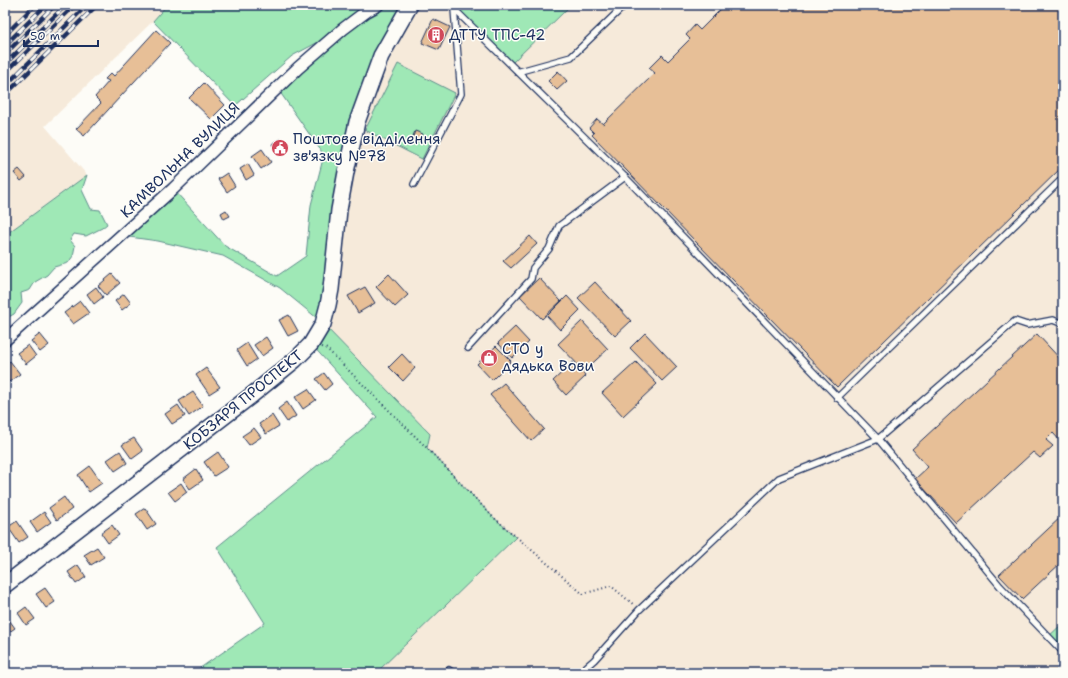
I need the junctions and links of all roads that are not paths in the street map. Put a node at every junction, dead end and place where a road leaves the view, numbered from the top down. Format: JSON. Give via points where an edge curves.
{"nodes":[{"id":1,"x":378,"y":5,"type":"edge"},
{"id":2,"x":410,"y":5,"type":"edge"},
{"id":3,"x":625,"y":5,"type":"edge"},
{"id":4,"x":452,"y":7,"type":"edge"},
{"id":5,"x":517,"y":72,"type":"junction"},
{"id":6,"x":626,"y":177,"type":"junction"},
{"id":7,"x":1063,"y":178,"type":"edge"},
{"id":8,"x":414,"y":184,"type":"dead end"},
{"id":9,"x":1063,"y":324,"type":"edge"},
{"id":10,"x":5,"y":340,"type":"edge"},
{"id":11,"x":468,"y":348,"type":"dead end"},
{"id":12,"x":837,"y":398,"type":"junction"},
{"id":13,"x":878,"y":439,"type":"junction"},
{"id":14,"x":5,"y":585,"type":"edge"},
{"id":15,"x":1063,"y":652,"type":"edge"},
{"id":16,"x":446,"y":673,"type":"edge"},
{"id":17,"x":453,"y":673,"type":"edge"},
{"id":18,"x":579,"y":673,"type":"edge"}],
"edges":[{"from":1,"to":10,"type":"street","name":"КАМВОЛЬНА ВУЛИЦЯ","via":[[343,29],[298,68],[162,200]]},
{"from":2,"to":14,"type":"main road","name":"КОБЗАРЯ ПРОСПЕКТ","via":[[381,56],[357,122],[339,210],[328,305],[323,324],[311,344],[252,395]]},
{"from":3,"to":5,"type":"lane","via":[[571,57]]},
{"from":4,"to":5,"type":"lane"},
{"from":4,"to":8,"type":"lane","via":[[460,94]]},
{"from":5,"to":6,"type":"lane"},
{"from":6,"to":11,"type":"lane","via":[[559,226],[549,249],[533,268],[531,279]]},
{"from":6,"to":12,"type":"lane"},
{"from":7,"to":12,"type":"lane"},
{"from":9,"to":13,"type":"lane","via":[[1053,320],[1027,325],[1015,321]]},
{"from":12,"to":13,"type":"lane"},
{"from":13,"to":15,"type":"lane","via":[[1000,586]]},
{"from":13,"to":18,"type":"lane","via":[[779,478],[639,610]]},
{"from":16,"to":17,"type":"lane","via":[[449,670]]}]}
